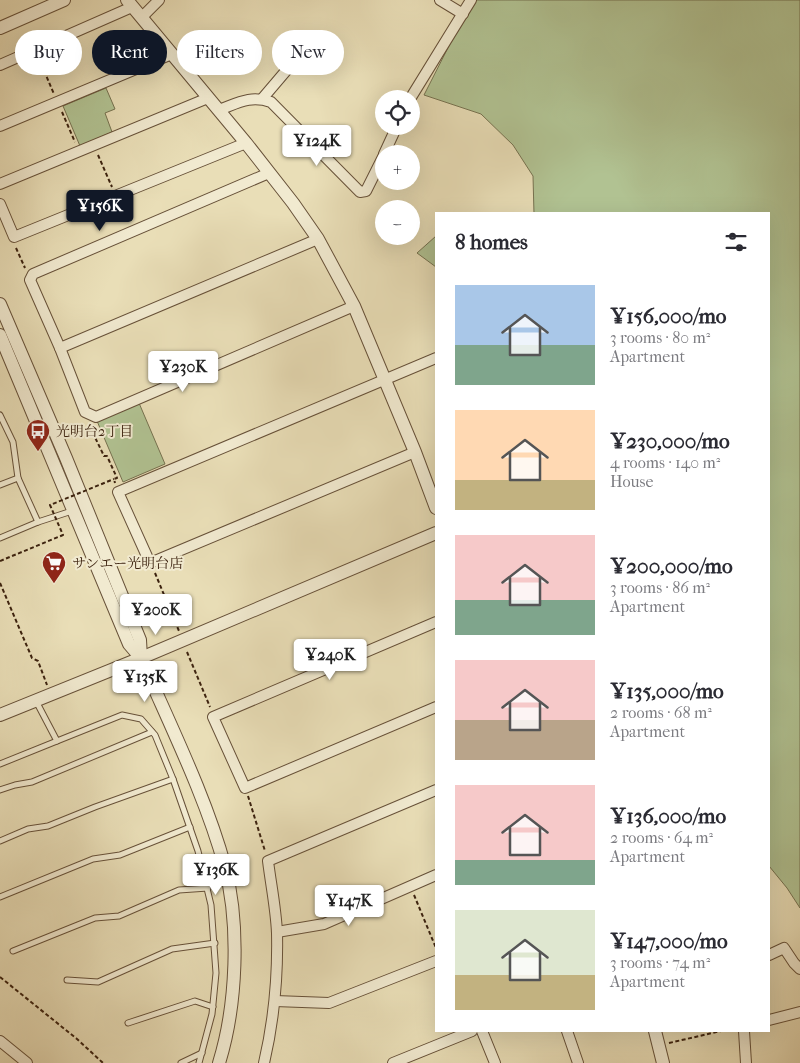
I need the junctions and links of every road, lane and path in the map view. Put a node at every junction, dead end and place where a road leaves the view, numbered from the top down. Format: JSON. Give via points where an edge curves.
{"nodes":[{"id":1,"x":64,"y":0,"type":"edge"},
{"id":2,"x":160,"y":0,"type":"edge"},
{"id":3,"x":440,"y":0,"type":"edge"},
{"id":4,"x":471,"y":0,"type":"edge"},
{"id":5,"x":134,"y":8,"type":"edge"},
{"id":6,"x":463,"y":14,"type":"junction"},
{"id":7,"x":0,"y":28,"type":"edge"},
{"id":8,"x":172,"y":54,"type":"junction"},
{"id":9,"x":0,"y":65,"type":"edge"},
{"id":10,"x":282,"y":75,"type":"edge"},
{"id":11,"x":416,"y":90,"type":"edge"},
{"id":12,"x":208,"y":98,"type":"junction"},
{"id":13,"x":262,"y":99,"type":"junction"},
{"id":14,"x":219,"y":110,"type":"junction"},
{"id":15,"x":0,"y":126,"type":"edge"},
{"id":16,"x":246,"y":143,"type":"junction"},
{"id":17,"x":94,"y":146,"type":"junction"},
{"id":18,"x":269,"y":173,"type":"junction"},
{"id":19,"x":375,"y":173,"type":"edge"},
{"id":20,"x":0,"y":184,"type":"edge"},
{"id":21,"x":115,"y":196,"type":"junction"},
{"id":22,"x":0,"y":204,"type":"edge"},
{"id":23,"x":14,"y":237,"type":"junction"},
{"id":24,"x":318,"y":240,"type":"junction"},
{"id":25,"x":30,"y":280,"type":"junction"},
{"id":26,"x":0,"y":304,"type":"edge"},
{"id":27,"x":354,"y":306,"type":"junction"},
{"id":28,"x":0,"y":335,"type":"edge"},
{"id":29,"x":60,"y":348,"type":"junction"},
{"id":30,"x":435,"y":358,"type":"edge"},
{"id":31,"x":385,"y":379,"type":"junction"},
{"id":32,"x":91,"y":414,"type":"junction"},
{"id":33,"x":0,"y":415,"type":"edge"},
{"id":34,"x":3,"y":430,"type":"edge"},
{"id":35,"x":415,"y":452,"type":"junction"},
{"id":36,"x":18,"y":478,"type":"junction"},
{"id":37,"x":114,"y":480,"type":"junction"},
{"id":38,"x":0,"y":485,"type":"edge"},
{"id":39,"x":118,"y":492,"type":"junction"},
{"id":40,"x":435,"y":505,"type":"edge"},
{"id":41,"x":74,"y":510,"type":"junction"},
{"id":42,"x":38,"y":522,"type":"junction"},
{"id":43,"x":435,"y":533,"type":"edge"},
{"id":44,"x":0,"y":538,"type":"edge"},
{"id":45,"x":0,"y":561,"type":"edge"},
{"id":46,"x":150,"y":563,"type":"junction"},
{"id":47,"x":0,"y":583,"type":"edge"},
{"id":48,"x":435,"y":622,"type":"edge"},
{"id":49,"x":182,"y":640,"type":"junction"},
{"id":50,"x":141,"y":658,"type":"junction"},
{"id":51,"x":50,"y":695,"type":"junction"},
{"id":52,"x":36,"y":700,"type":"junction"},
{"id":53,"x":435,"y":708,"type":"edge"},
{"id":54,"x":0,"y":715,"type":"edge"},
{"id":55,"x":213,"y":717,"type":"junction"},
{"id":56,"x":152,"y":732,"type":"junction"},
{"id":57,"x":57,"y":741,"type":"junction"},
{"id":58,"x":0,"y":764,"type":"edge"},
{"id":59,"x":173,"y":778,"type":"junction"},
{"id":60,"x":245,"y":788,"type":"junction"},
{"id":61,"x":0,"y":790,"type":"edge"},
{"id":62,"x":435,"y":790,"type":"edge"},
{"id":63,"x":190,"y":827,"type":"junction"},
{"id":64,"x":0,"y":841,"type":"edge"},
{"id":65,"x":268,"y":861,"type":"junction"},
{"id":66,"x":435,"y":875,"type":"edge"},
{"id":67,"x":410,"y":886,"type":"junction"},
{"id":68,"x":208,"y":888,"type":"junction"},
{"id":69,"x":0,"y":897,"type":"edge"},
{"id":70,"x":277,"y":932,"type":"junction"},
{"id":71,"x":215,"y":943,"type":"junction"},
{"id":72,"x":435,"y":946,"type":"edge"},
{"id":73,"x":13,"y":951,"type":"dead end"},
{"id":74,"x":770,"y":955,"type":"edge"},
{"id":75,"x":435,"y":961,"type":"edge"},
{"id":76,"x":800,"y":968,"type":"edge"},
{"id":77,"x":0,"y":977,"type":"edge"},
{"id":78,"x":67,"y":980,"type":"dead end"},
{"id":79,"x":275,"y":1001,"type":"junction"},
{"id":80,"x":213,"y":1007,"type":"junction"},
{"id":81,"x":800,"y":1012,"type":"edge"},
{"id":82,"x":770,"y":1020,"type":"edge"},
{"id":83,"x":128,"y":1023,"type":"dead end"},
{"id":84,"x":470,"y":1032,"type":"edge"},
{"id":85,"x":482,"y":1032,"type":"edge"},
{"id":86,"x":567,"y":1032,"type":"edge"},
{"id":87,"x":655,"y":1032,"type":"edge"},
{"id":88,"x":717,"y":1032,"type":"edge"},
{"id":89,"x":744,"y":1032,"type":"edge"},
{"id":90,"x":1,"y":1043,"type":"edge"},
{"id":91,"x":660,"y":1046,"type":"junction"},
{"id":92,"x":202,"y":1053,"type":"junction"},
{"id":93,"x":409,"y":1060,"type":"edge"},
{"id":94,"x":26,"y":1063,"type":"edge"},
{"id":95,"x":103,"y":1063,"type":"edge"},
{"id":96,"x":180,"y":1063,"type":"edge"},
{"id":97,"x":200,"y":1063,"type":"edge"},
{"id":98,"x":219,"y":1063,"type":"edge"},
{"id":99,"x":264,"y":1063,"type":"edge"},
{"id":100,"x":394,"y":1063,"type":"edge"},
{"id":101,"x":495,"y":1063,"type":"edge"},
{"id":102,"x":578,"y":1063,"type":"edge"},
{"id":103,"x":663,"y":1063,"type":"edge"},
{"id":104,"x":746,"y":1063,"type":"edge"}],
"edges":[{"from":1,"to":7,"type":"street"},
{"from":2,"to":5,"type":"street"},
{"from":3,"to":6,"type":"street"},
{"from":4,"to":6,"type":"street"},
{"from":5,"to":8,"type":"street"},
{"from":5,"to":9,"type":"street"},
{"from":6,"to":11,"type":"street"},
{"from":8,"to":12,"type":"street"},
{"from":8,"to":15,"type":"street"},
{"from":10,"to":13,"type":"street"},
{"from":12,"to":14,"type":"street"},
{"from":12,"to":17,"type":"street"},
{"from":13,"to":14,"type":"street","via":[[250,98]]},
{"from":13,"to":19,"type":"street","via":[[271,102],[360,192],[366,192]]},
{"from":14,"to":16,"type":"street"},
{"from":16,"to":18,"type":"street"},
{"from":16,"to":21,"type":"street"},
{"from":17,"to":20,"type":"street"},
{"from":17,"to":21,"type":"path"},
{"from":18,"to":24,"type":"street"},
{"from":18,"to":25,"type":"street","via":[[33,274]]},
{"from":21,"to":23,"type":"street"},
{"from":22,"to":23,"type":"street"},
{"from":23,"to":25,"type":"path"},
{"from":24,"to":27,"type":"street"},
{"from":24,"to":29,"type":"street"},
{"from":25,"to":29,"type":"street"},
{"from":26,"to":50,"type":"street","via":[[140,640]]},
{"from":27,"to":31,"type":"street"},
{"from":27,"to":32,"type":"street","via":[[96,416]]},
{"from":28,"to":41,"type":"street"},
{"from":29,"to":32,"type":"street","via":[[85,412]]},
{"from":30,"to":31,"type":"street"},
{"from":31,"to":35,"type":"street"},
{"from":31,"to":39,"type":"street"},
{"from":32,"to":37,"type":"path","via":[[95,426],[92,431],[104,456],[107,456]]},
{"from":33,"to":34,"type":"lane"},
{"from":34,"to":36,"type":"lane","via":[[13,442]]},
{"from":35,"to":40,"type":"street"},
{"from":35,"to":46,"type":"street"},
{"from":36,"to":38,"type":"lane"},
{"from":36,"to":42,"type":"lane"},
{"from":37,"to":39,"type":"path"},
{"from":37,"to":45,"type":"path","bridge":true,"via":[[50,505],[63,535]]},
{"from":39,"to":46,"type":"street"},
{"from":41,"to":42,"type":"lane"},
{"from":41,"to":50,"type":"street","via":[[130,644]]},
{"from":42,"to":44,"type":"lane"},
{"from":43,"to":49,"type":"street"},
{"from":46,"to":49,"type":"path"},
{"from":47,"to":51,"type":"path","via":[[32,658],[38,661]]},
{"from":48,"to":55,"type":"street"},
{"from":49,"to":50,"type":"street"},
{"from":49,"to":55,"type":"path"},
{"from":50,"to":51,"type":"street"},
{"from":50,"to":98,"type":"street","via":[[208,815],[225,868],[233,918],[234,973],[230,1014]]},
{"from":51,"to":52,"type":"street"},
{"from":52,"to":54,"type":"street"},
{"from":52,"to":57,"type":"lane"},
{"from":53,"to":60,"type":"street"},
{"from":55,"to":60,"type":"street"},
{"from":56,"to":57,"type":"lane","via":[[141,719],[122,715]]},
{"from":56,"to":59,"type":"lane"},
{"from":56,"to":61,"type":"lane","via":[[32,782]]},
{"from":57,"to":58,"type":"lane"},
{"from":59,"to":63,"type":"lane"},
{"from":59,"to":64,"type":"lane"},
{"from":60,"to":65,"type":"path"},
{"from":62,"to":65,"type":"street"},
{"from":63,"to":68,"type":"lane"},
{"from":63,"to":69,"type":"lane","via":[[120,855],[93,859]]},
{"from":65,"to":70,"type":"street"},
{"from":66,"to":67,"type":"street"},
{"from":67,"to":70,"type":"street","via":[[324,924]]},
{"from":67,"to":72,"type":"path"},
{"from":68,"to":71,"type":"lane"},
{"from":68,"to":73,"type":"lane","via":[[179,890],[119,916],[95,918]]},
{"from":70,"to":79,"type":"street"},
{"from":71,"to":78,"type":"lane","via":[[172,949],[98,982]]},
{"from":71,"to":80,"type":"lane"},
{"from":74,"to":76,"type":"street","via":[[784,948]]},
{"from":75,"to":79,"type":"street","via":[[329,1002]]},
{"from":77,"to":95,"type":"path"},
{"from":79,"to":99,"type":"street"},
{"from":80,"to":83,"type":"lane","via":[[195,1001]]},
{"from":80,"to":92,"type":"lane"},
{"from":81,"to":82,"type":"street"},
{"from":84,"to":93,"type":"street"},
{"from":85,"to":101,"type":"street"},
{"from":86,"to":102,"type":"street"},
{"from":87,"to":91,"type":"street"},
{"from":88,"to":91,"type":"path"},
{"from":89,"to":104,"type":"street"},
{"from":90,"to":94,"type":"street"},
{"from":91,"to":103,"type":"street"},
{"from":92,"to":96,"type":"lane"},
{"from":92,"to":97,"type":"lane"},
{"from":93,"to":100,"type":"street"}]}
